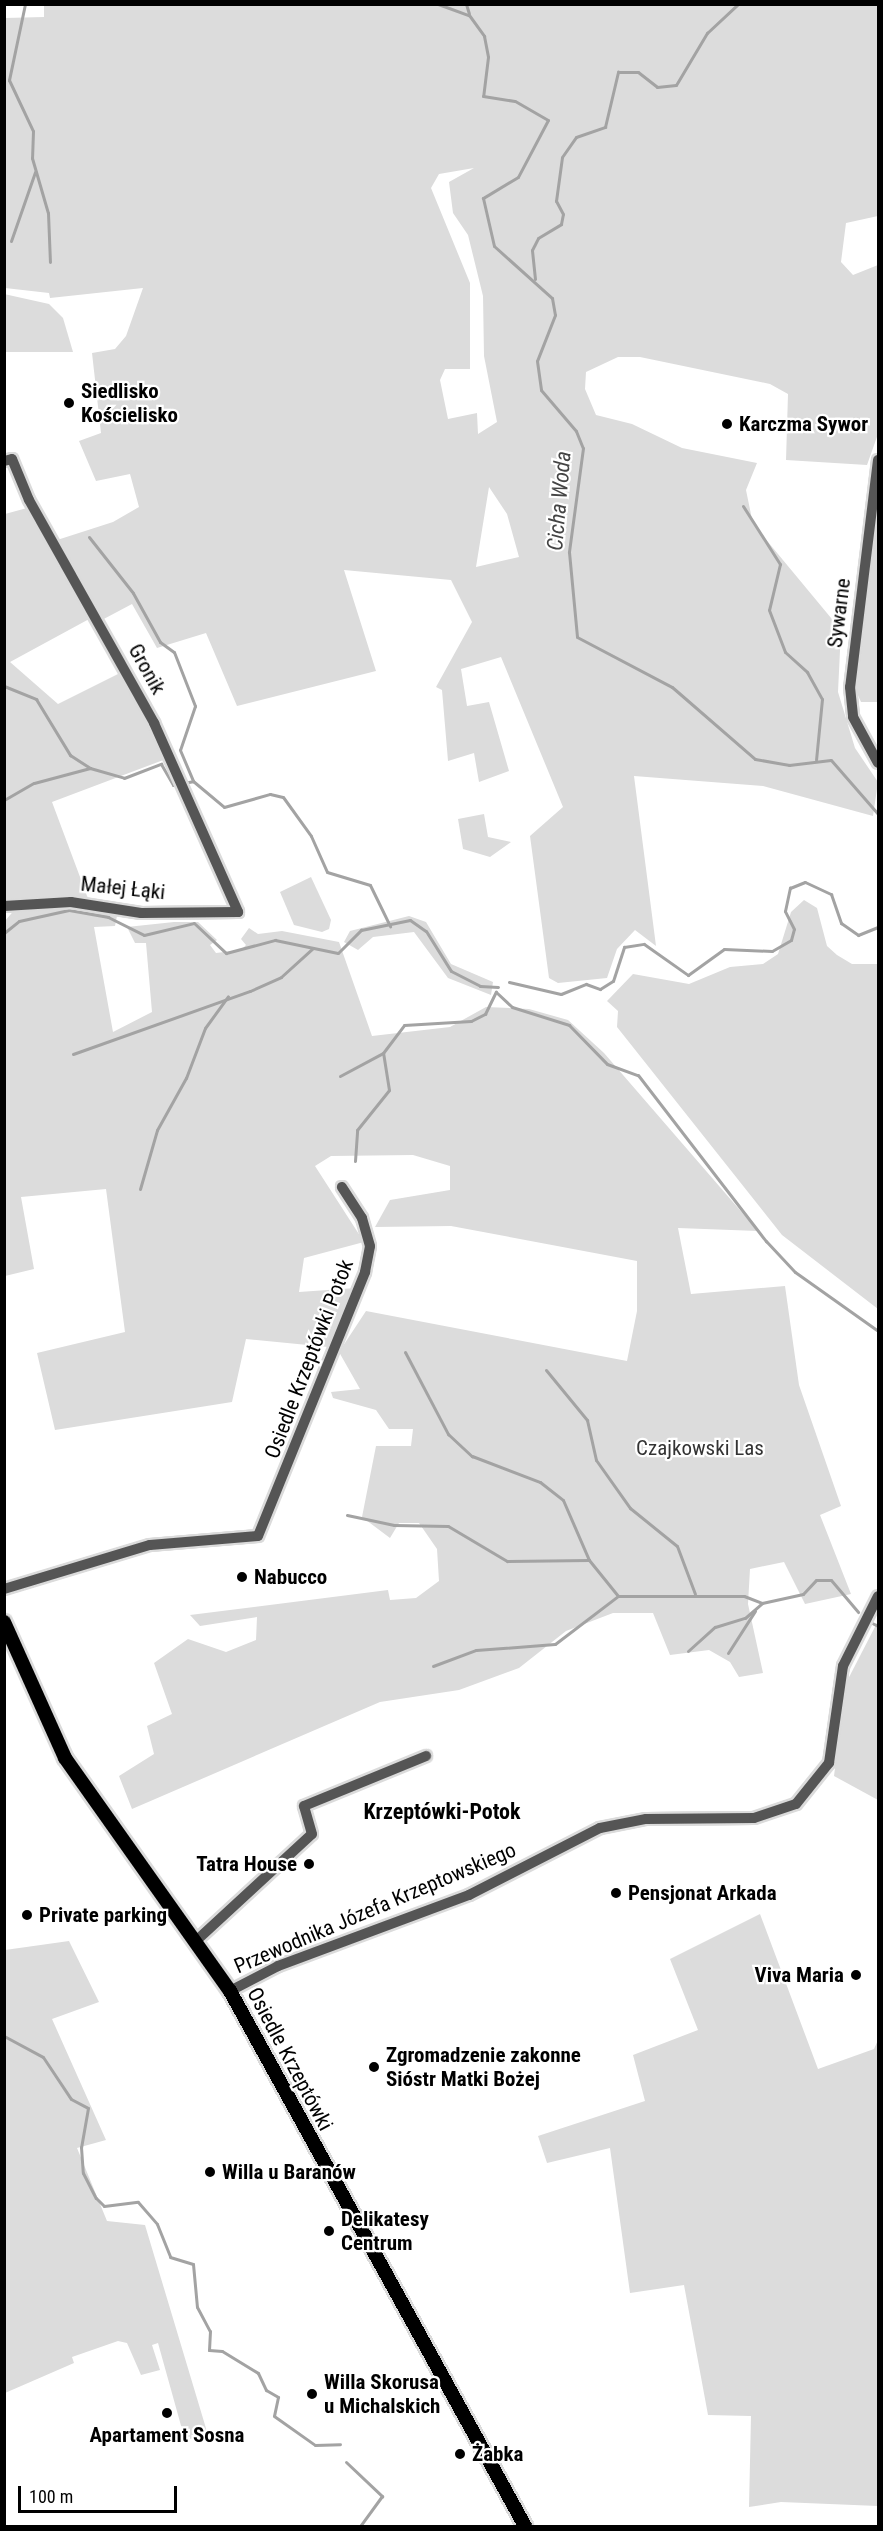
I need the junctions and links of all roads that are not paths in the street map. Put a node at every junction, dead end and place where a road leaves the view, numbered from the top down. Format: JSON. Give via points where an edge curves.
{"nodes":[{"id":1,"x":879,"y":460,"type":"edge"},
{"id":2,"x":4,"y":461,"type":"edge"},
{"id":3,"x":879,"y":763,"type":"edge"},
{"id":4,"x":4,"y":906,"type":"edge"},
{"id":5,"x":238,"y":912,"type":"joint"},
{"id":6,"x":342,"y":1187,"type":"dead end"},
{"id":7,"x":4,"y":1589,"type":"edge"},
{"id":8,"x":879,"y":1596,"type":"edge"},
{"id":9,"x":4,"y":1622,"type":"edge"},
{"id":10,"x":426,"y":1756,"type":"dead end"},
{"id":11,"x":197,"y":1940,"type":"junction"},
{"id":12,"x":230,"y":1991,"type":"junction"},
{"id":13,"x":525,"y":2526,"type":"edge"}],
"edges":[{"from":1,"to":3,"type":"street","name":"Sywarne","via":[[850,687],[853,717]]},
{"from":2,"to":5,"type":"street","name":"Gronik","via":[[12,459],[56,550],[154,723]]},
{"from":4,"to":5,"type":"street","name":"Małej Łąki","via":[[71,902],[141,913]]},
{"from":6,"to":7,"type":"street","name":"Osiedle Krzeptówki Potok","via":[[367,1237],[365,1272],[258,1536],[150,1545]]},
{"from":8,"to":12,"type":"street","name":"Przewodnika Józefa Krzeptowskiego","via":[[843,1666],[830,1763],[796,1804],[754,1818],[646,1819],[600,1828],[469,1895],[278,1966]]},
{"from":9,"to":11,"type":"main road","name":"Osiedle Krzeptówki","via":[[73,1773]]},
{"from":10,"to":11,"type":"street","via":[[304,1806],[312,1834]]},
{"from":11,"to":12,"type":"main road","name":"Osiedle Krzeptówki"},
{"from":12,"to":13,"type":"main road","name":"Osiedle Krzeptówki"}]}
